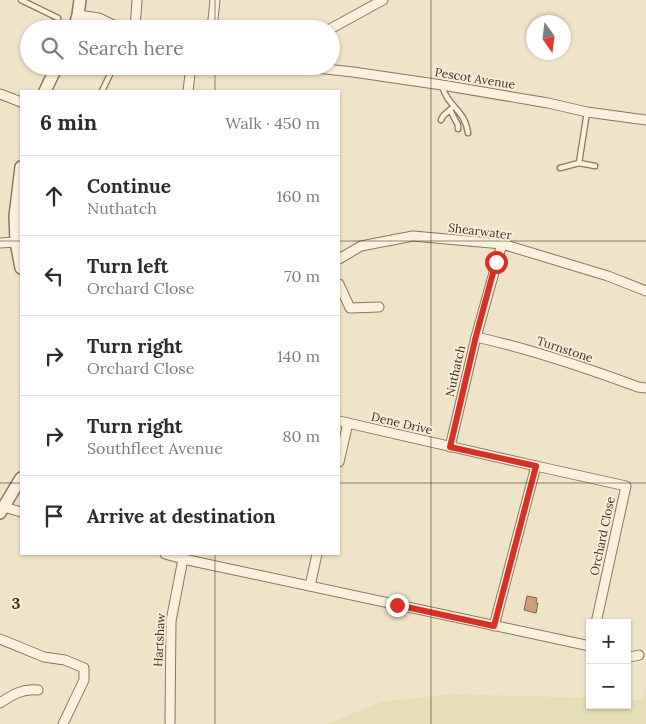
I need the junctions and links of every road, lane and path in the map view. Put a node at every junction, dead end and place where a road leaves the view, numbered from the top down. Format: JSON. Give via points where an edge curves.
{"nodes":[{"id":1,"x":21,"y":0,"type":"edge"},
{"id":2,"x":80,"y":0,"type":"edge"},
{"id":3,"x":137,"y":0,"type":"edge"},
{"id":4,"x":216,"y":0,"type":"edge"},
{"id":5,"x":383,"y":0,"type":"edge"},
{"id":6,"x":78,"y":15,"type":"junction"},
{"id":7,"x":58,"y":18,"type":"dead end"},
{"id":8,"x":77,"y":20,"type":"edge"},
{"id":9,"x":103,"y":20,"type":"edge"},
{"id":10,"x":136,"y":20,"type":"edge"},
{"id":11,"x":213,"y":20,"type":"edge"},
{"id":12,"x":340,"y":24,"type":"edge"},
{"id":13,"x":340,"y":71,"type":"edge"},
{"id":14,"x":53,"y":75,"type":"edge"},
{"id":15,"x":110,"y":75,"type":"edge"},
{"id":16,"x":189,"y":75,"type":"edge"},
{"id":17,"x":442,"y":85,"type":"junction"},
{"id":18,"x":45,"y":90,"type":"edge"},
{"id":19,"x":102,"y":90,"type":"edge"},
{"id":20,"x":188,"y":90,"type":"edge"},
{"id":21,"x":0,"y":94,"type":"edge"},
{"id":22,"x":20,"y":102,"type":"edge"},
{"id":23,"x":452,"y":108,"type":"junction"},
{"id":24,"x":587,"y":112,"type":"junction"},
{"id":25,"x":441,"y":120,"type":"dead end"},
{"id":26,"x":646,"y":120,"type":"edge"},
{"id":27,"x":458,"y":129,"type":"dead end"},
{"id":28,"x":468,"y":133,"type":"dead end"},
{"id":29,"x":579,"y":163,"type":"junction"},
{"id":30,"x":595,"y":166,"type":"dead end"},
{"id":31,"x":560,"y":168,"type":"dead end"},
{"id":32,"x":20,"y":175,"type":"edge"},
{"id":33,"x":16,"y":242,"type":"junction"},
{"id":34,"x":0,"y":243,"type":"edge"},
{"id":35,"x":502,"y":244,"type":"junction"},
{"id":36,"x":340,"y":258,"type":"edge"},
{"id":37,"x":20,"y":263,"type":"edge"},
{"id":38,"x":340,"y":286,"type":"edge"},
{"id":39,"x":646,"y":291,"type":"edge"},
{"id":40,"x":378,"y":307,"type":"dead end"},
{"id":41,"x":476,"y":336,"type":"junction"},
{"id":42,"x":646,"y":388,"type":"edge"},
{"id":43,"x":343,"y":422,"type":"edge"},
{"id":44,"x":450,"y":447,"type":"junction"},
{"id":45,"x":340,"y":452,"type":"edge"},
{"id":46,"x":536,"y":466,"type":"junction"},
{"id":47,"x":20,"y":480,"type":"edge"},
{"id":48,"x":2,"y":510,"type":"edge"},
{"id":49,"x":20,"y":512,"type":"edge"},
{"id":50,"x":171,"y":555,"type":"edge"},
{"id":51,"x":317,"y":555,"type":"edge"},
{"id":52,"x":188,"y":558,"type":"edge"},
{"id":53,"x":310,"y":586,"type":"junction"},
{"id":54,"x":597,"y":619,"type":"edge"},
{"id":55,"x":494,"y":626,"type":"junction"},
{"id":56,"x":0,"y":639,"type":"edge"},
{"id":57,"x":586,"y":645,"type":"edge"},
{"id":58,"x":639,"y":655,"type":"dead end"},
{"id":59,"x":631,"y":657,"type":"edge"},
{"id":60,"x":38,"y":690,"type":"dead end"},
{"id":61,"x":0,"y":703,"type":"edge"},
{"id":62,"x":170,"y":722,"type":"dead end"},
{"id":63,"x":63,"y":724,"type":"edge"}],
"edges":[{"from":1,"to":7,"type":"lane"},
{"from":2,"to":6,"type":"street"},
{"from":3,"to":10,"type":"street"},
{"from":4,"to":11,"type":"street"},
{"from":5,"to":12,"type":"street"},
{"from":6,"to":8,"type":"street"},
{"from":6,"to":9,"type":"street"},
{"from":13,"to":17,"type":"street","name":"Pescot Avenue"},
{"from":14,"to":18,"type":"street"},
{"from":15,"to":19,"type":"lane"},
{"from":16,"to":20,"type":"street"},
{"from":17,"to":23,"type":"lane"},
{"from":17,"to":24,"type":"street","name":"Pescot Avenue"},
{"from":21,"to":22,"type":"street"},
{"from":23,"to":25,"type":"lane"},
{"from":23,"to":27,"type":"lane"},
{"from":23,"to":28,"type":"lane","via":[[462,114]]},
{"from":24,"to":26,"type":"street","name":"Pescot Avenue"},
{"from":24,"to":29,"type":"lane"},
{"from":29,"to":30,"type":"lane"},
{"from":29,"to":31,"type":"lane"},
{"from":32,"to":33,"type":"street","via":[[15,216]]},
{"from":33,"to":34,"type":"street"},
{"from":33,"to":37,"type":"street"},
{"from":35,"to":36,"type":"street","name":"Shearwater","via":[[413,236],[361,246]]},
{"from":35,"to":39,"type":"street","name":"Shearwater"},
{"from":35,"to":41,"type":"street","name":"Nuthatch"},
{"from":38,"to":40,"type":"street","via":[[350,308]]},
{"from":41,"to":42,"type":"street","name":"Turnstone"},
{"from":41,"to":44,"type":"street","name":"Nuthatch"},
{"from":43,"to":44,"type":"street","name":"Dene Drive"},
{"from":43,"to":45,"type":"street","name":"Dene Drive"},
{"from":44,"to":46,"type":"street","name":"Orchard Close"},
{"from":46,"to":54,"type":"street","name":"Orchard Close","via":[[626,486]]},
{"from":46,"to":55,"type":"street"},
{"from":47,"to":48,"type":"street"},
{"from":48,"to":49,"type":"street"},
{"from":50,"to":52,"type":"street"},
{"from":51,"to":53,"type":"street"},
{"from":52,"to":53,"type":"street"},
{"from":52,"to":62,"type":"street","name":"Hartshaw","via":[[171,621]]},
{"from":53,"to":55,"type":"street"},
{"from":55,"to":57,"type":"street"},
{"from":56,"to":63,"type":"street","via":[[44,657],[65,660],[84,668],[84,680]]},
{"from":58,"to":59,"type":"street"},
{"from":60,"to":61,"type":"street","via":[[20,692]]}]}
